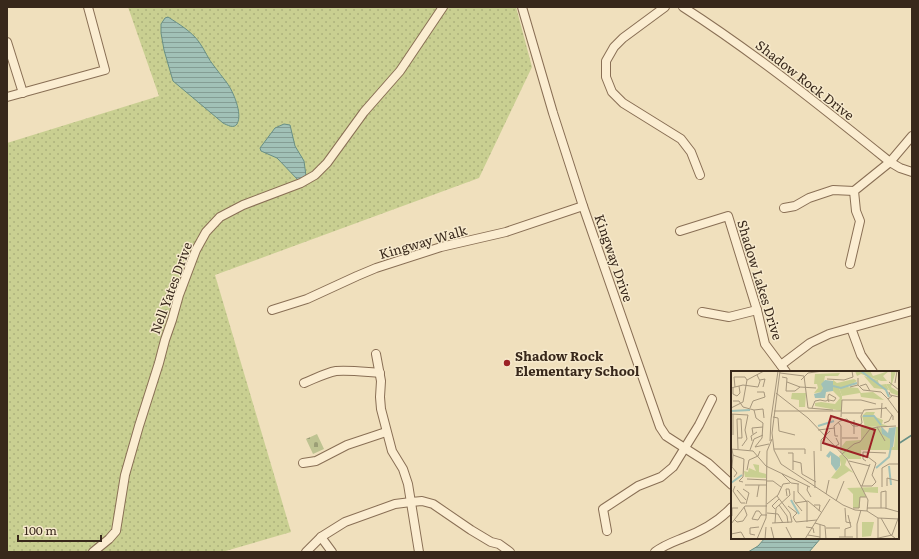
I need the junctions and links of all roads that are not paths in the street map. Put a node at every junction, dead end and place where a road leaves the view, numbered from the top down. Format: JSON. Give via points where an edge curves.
{"nodes":[{"id":1,"x":88,"y":7,"type":"edge"},
{"id":2,"x":443,"y":7,"type":"edge"},
{"id":3,"x":522,"y":7,"type":"edge"},
{"id":4,"x":665,"y":7,"type":"edge"},
{"id":5,"x":683,"y":7,"type":"edge"},
{"id":6,"x":7,"y":42,"type":"edge"},
{"id":7,"x":23,"y":93,"type":"junction"},
{"id":8,"x":7,"y":97,"type":"edge"},
{"id":9,"x":912,"y":136,"type":"edge"},
{"id":10,"x":890,"y":162,"type":"junction"},
{"id":11,"x":912,"y":172,"type":"edge"},
{"id":12,"x":700,"y":175,"type":"dead end"},
{"id":13,"x":854,"y":191,"type":"junction"},
{"id":14,"x":583,"y":206,"type":"junction"},
{"id":15,"x":784,"y":208,"type":"dead end"},
{"id":16,"x":680,"y":231,"type":"dead end"},
{"id":17,"x":850,"y":264,"type":"dead end"},
{"id":18,"x":272,"y":310,"type":"dead end"},
{"id":19,"x":757,"y":310,"type":"junction"},
{"id":20,"x":912,"y":311,"type":"edge"},
{"id":21,"x":702,"y":312,"type":"dead end"},
{"id":22,"x":851,"y":328,"type":"junction"},
{"id":23,"x":376,"y":354,"type":"dead end"},
{"id":24,"x":784,"y":369,"type":"edge"},
{"id":25,"x":872,"y":371,"type":"edge"},
{"id":26,"x":380,"y":373,"type":"junction"},
{"id":27,"x":304,"y":383,"type":"dead end"},
{"id":28,"x":712,"y":399,"type":"dead end"},
{"id":29,"x":386,"y":432,"type":"junction"},
{"id":30,"x":685,"y":448,"type":"junction"},
{"id":31,"x":303,"y":463,"type":"dead end"},
{"id":32,"x":731,"y":484,"type":"edge"},
{"id":33,"x":411,"y":502,"type":"junction"},
{"id":34,"x":731,"y":508,"type":"edge"},
{"id":35,"x":607,"y":531,"type":"dead end"},
{"id":36,"x":321,"y":537,"type":"junction"},
{"id":37,"x":93,"y":552,"type":"edge"},
{"id":38,"x":306,"y":552,"type":"edge"},
{"id":39,"x":332,"y":552,"type":"edge"},
{"id":40,"x":419,"y":552,"type":"edge"},
{"id":41,"x":510,"y":552,"type":"edge"},
{"id":42,"x":655,"y":552,"type":"edge"}],
"edges":[{"from":1,"to":7,"type":"street","via":[[105,70]]},
{"from":2,"to":37,"type":"street","name":"Nell Yates Drive","via":[[400,70],[315,175],[220,217],[206,232],[196,250],[179,295],[139,426],[125,475],[116,531]]},
{"from":3,"to":14,"type":"street","name":"Kingway Drive"},
{"from":4,"to":12,"type":"street","via":[[614,47],[606,61],[606,77],[617,98],[681,139],[691,152]]},
{"from":5,"to":10,"type":"street","name":"Shadow Rock Drive","via":[[790,82]]},
{"from":6,"to":7,"type":"street"},
{"from":7,"to":8,"type":"street"},
{"from":9,"to":10,"type":"street"},
{"from":10,"to":11,"type":"street","name":"Shadow Rock Drive"},
{"from":10,"to":13,"type":"street"},
{"from":13,"to":15,"type":"street","via":[[833,190]]},
{"from":13,"to":17,"type":"street","via":[[860,221]]},
{"from":14,"to":18,"type":"street","name":"Kingway Walk","via":[[506,232],[451,245],[376,268],[307,299]]},
{"from":14,"to":30,"type":"street","name":"Kingway Drive","via":[[660,427],[666,436]]},
{"from":16,"to":19,"type":"street","name":"Shadow Lakes Drive","via":[[728,216]]},
{"from":19,"to":21,"type":"street","via":[[729,317]]},
{"from":19,"to":24,"type":"street","name":"Shadow Lakes Drive","via":[[765,344]]},
{"from":20,"to":22,"type":"street"},
{"from":22,"to":24,"type":"street","via":[[810,343]]},
{"from":22,"to":25,"type":"street","via":[[861,355]]},
{"from":23,"to":26,"type":"street"},
{"from":26,"to":27,"type":"street","via":[[335,372]]},
{"from":26,"to":29,"type":"street","via":[[380,397]]},
{"from":28,"to":30,"type":"street"},
{"from":29,"to":31,"type":"street","via":[[347,445],[316,461]]},
{"from":29,"to":33,"type":"street","via":[[392,451],[403,469]]},
{"from":30,"to":32,"type":"street","name":"Kingway Drive","via":[[713,467]]},
{"from":30,"to":35,"type":"street","via":[[673,467],[665,474],[638,486],[603,509]]},
{"from":33,"to":36,"type":"street","via":[[395,504],[345,522]]},
{"from":33,"to":40,"type":"street"},
{"from":33,"to":41,"type":"street","via":[[434,504],[471,530]]},
{"from":34,"to":42,"type":"street","via":[[712,524]]},
{"from":36,"to":38,"type":"street"},
{"from":36,"to":39,"type":"street"}]}
